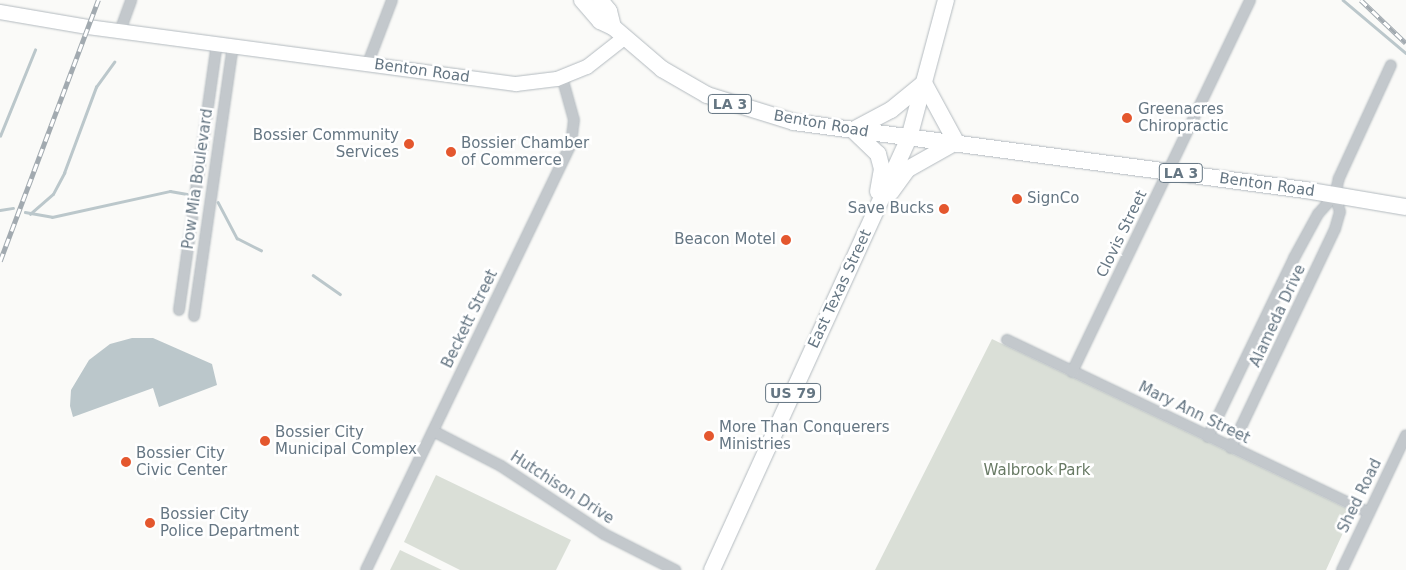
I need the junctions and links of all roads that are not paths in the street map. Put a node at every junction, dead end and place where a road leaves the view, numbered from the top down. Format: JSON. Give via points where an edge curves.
{"nodes":[{"id":1,"x":131,"y":0,"type":"edge"},
{"id":2,"x":392,"y":0,"type":"edge"},
{"id":3,"x":582,"y":0,"type":"edge"},
{"id":4,"x":600,"y":0,"type":"edge"},
{"id":5,"x":946,"y":0,"type":"edge"},
{"id":6,"x":1250,"y":0,"type":"edge"},
{"id":7,"x":0,"y":12,"type":"edge"},
{"id":8,"x":120,"y":31,"type":"junction"},
{"id":9,"x":619,"y":32,"type":"junction"},
{"id":10,"x":217,"y":44,"type":"junction"},
{"id":11,"x":233,"y":46,"type":"junction"},
{"id":12,"x":368,"y":63,"type":"junction"},
{"id":13,"x":1391,"y":65,"type":"dead end"},
{"id":14,"x":562,"y":77,"type":"junction"},
{"id":15,"x":924,"y":83,"type":"junction"},
{"id":16,"x":853,"y":130,"type":"junction"},
{"id":17,"x":910,"y":138,"type":"junction"},
{"id":18,"x":956,"y":142,"type":"junction"},
{"id":19,"x":1169,"y":171,"type":"junction"},
{"id":20,"x":1335,"y":194,"type":"junction"},
{"id":21,"x":1406,"y":207,"type":"edge"},
{"id":22,"x":874,"y":216,"type":"junction"},
{"id":23,"x":180,"y":310,"type":"dead end"},
{"id":24,"x":194,"y":316,"type":"dead end"},
{"id":25,"x":1007,"y":340,"type":"dead end"},
{"id":26,"x":1072,"y":372,"type":"junction"},
{"id":27,"x":433,"y":431,"type":"junction"},
{"id":28,"x":1406,"y":435,"type":"edge"},
{"id":29,"x":1208,"y":437,"type":"junction"},
{"id":30,"x":1231,"y":448,"type":"junction"},
{"id":31,"x":1369,"y":513,"type":"junction"},
{"id":32,"x":366,"y":570,"type":"edge"},
{"id":33,"x":675,"y":570,"type":"edge"},
{"id":34,"x":712,"y":570,"type":"edge"},
{"id":35,"x":1342,"y":570,"type":"edge"}],
"edges":[{"from":1,"to":8,"type":"street"},
{"from":2,"to":12,"type":"street"},
{"from":3,"to":9,"type":"main road","number":"LA 3","via":[[600,21]]},
{"from":4,"to":9,"type":"main road","number":"LA 3"},
{"from":5,"to":15,"type":"main road","name":"East Texas Street","number":"US 79"},
{"from":6,"to":19,"type":"street","name":"Clovis Street"},
{"from":7,"to":8,"type":"main road","name":"Benton Road"},
{"from":8,"to":10,"type":"main road","name":"Benton Road"},
{"from":9,"to":14,"type":"main road","name":"Benton Road","via":[[587,68]]},
{"from":9,"to":16,"type":"main road","name":"Benton Road","number":"LA 3","via":[[662,69],[707,95],[794,122]]},
{"from":10,"to":11,"type":"main road","name":"Benton Road"},
{"from":10,"to":23,"type":"street","name":"Pow Mia Boulevard"},
{"from":11,"to":12,"type":"main road","name":"Benton Road"},
{"from":11,"to":24,"type":"street","name":"Pow Mia Boulevard"},
{"from":12,"to":14,"type":"main road","name":"Benton Road","via":[[516,84]]},
{"from":13,"to":20,"type":"street","name":"Alameda Drive","via":[[1342,169]]},
{"from":14,"to":27,"type":"street","name":"Beckett Street","via":[[574,120],[571,144]]},
{"from":15,"to":16,"type":"main road","via":[[891,110]]},
{"from":15,"to":17,"type":"main road","name":"East Texas Street","number":"US 79"},
{"from":15,"to":18,"type":"main road"},
{"from":16,"to":17,"type":"main road","name":"Benton Road","number":"LA 3"},
{"from":16,"to":22,"type":"main road","via":[[873,147],[881,162]]},
{"from":17,"to":18,"type":"main road","name":"Benton Road","number":"LA 3"},
{"from":17,"to":22,"type":"main road","name":"East Texas Street","number":"US 79"},
{"from":18,"to":19,"type":"main road","name":"Benton Road","number":"LA 3"},
{"from":18,"to":22,"type":"main road","via":[[908,169]]},
{"from":19,"to":20,"type":"main road","name":"Benton Road","number":"LA 3"},
{"from":19,"to":26,"type":"street","name":"Clovis Street"},
{"from":20,"to":21,"type":"main road","name":"Benton Road","number":"LA 3"},
{"from":20,"to":29,"type":"street","name":"Alameda Drive","via":[[1318,214],[1294,258]]},
{"from":20,"to":30,"type":"street","name":"Alameda Drive","via":[[1340,212],[1335,229]]},
{"from":22,"to":34,"type":"main road","name":"East Texas Street","number":"US 79"},
{"from":25,"to":26,"type":"street","name":"Mary Ann Street"},
{"from":26,"to":29,"type":"street","name":"Mary Ann Street"},
{"from":27,"to":32,"type":"street","name":"Beckett Street"},
{"from":27,"to":33,"type":"street","name":"Hutchison Drive","via":[[501,466],[604,534]]},
{"from":28,"to":31,"type":"street","name":"Shed Road"},
{"from":29,"to":30,"type":"street","name":"Mary Ann Street"},
{"from":30,"to":31,"type":"street","name":"Mary Ann Street"},
{"from":31,"to":35,"type":"street","name":"Shed Road"}]}
